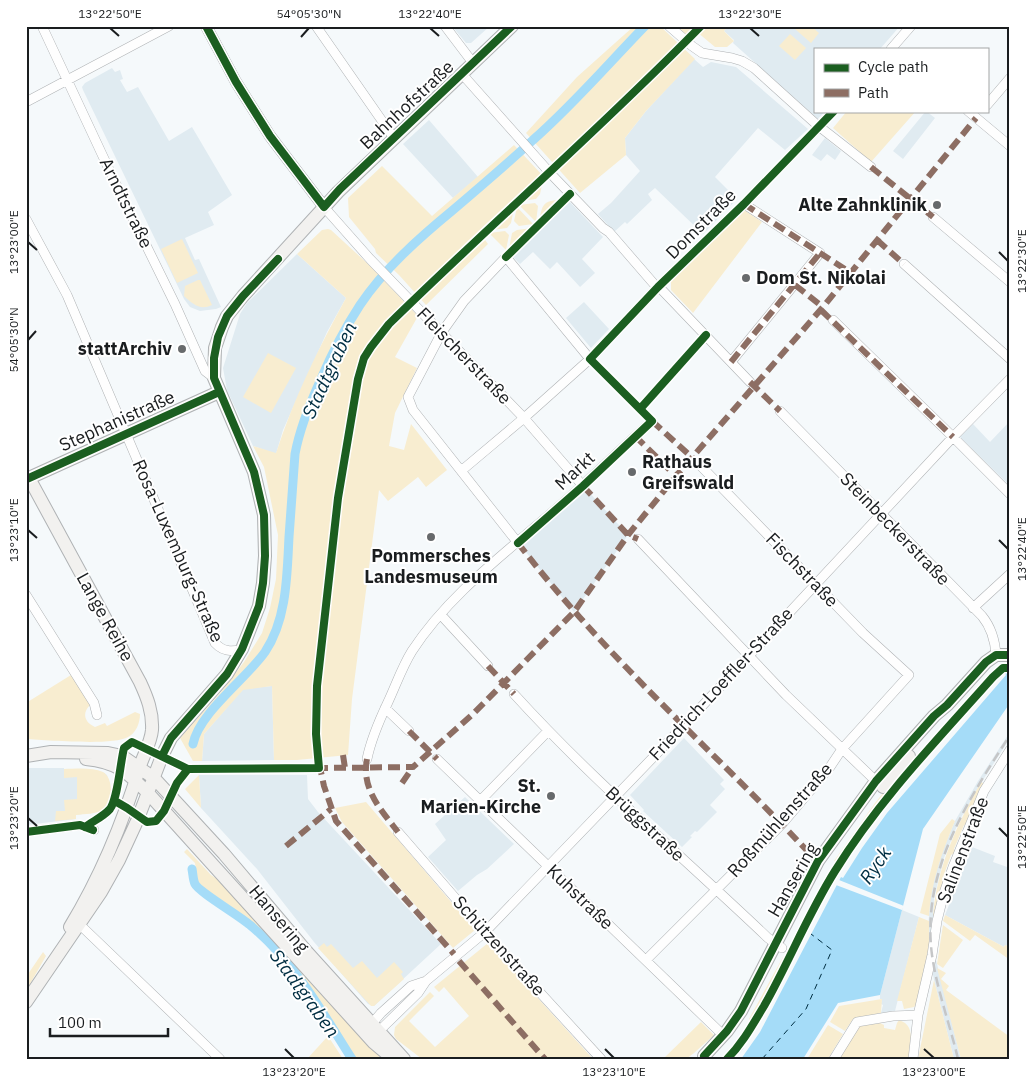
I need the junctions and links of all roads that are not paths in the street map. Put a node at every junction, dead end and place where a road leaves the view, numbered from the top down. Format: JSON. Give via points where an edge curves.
{"nodes":[{"id":1,"x":42,"y":26,"type":"edge"},
{"id":2,"x":169,"y":26,"type":"edge"},
{"id":3,"x":206,"y":26,"type":"edge"},
{"id":4,"x":316,"y":26,"type":"edge"},
{"id":5,"x":445,"y":26,"type":"edge"},
{"id":6,"x":512,"y":26,"type":"edge"},
{"id":7,"x":669,"y":26,"type":"edge"},
{"id":8,"x":911,"y":26,"type":"edge"},
{"id":9,"x":892,"y":48,"type":"edge"},
{"id":10,"x":473,"y":63,"type":"junction"},
{"id":11,"x":462,"y":74,"type":"junction"},
{"id":12,"x":1010,"y":78,"type":"edge"},
{"id":13,"x":68,"y":80,"type":"junction"},
{"id":14,"x":26,"y":102,"type":"edge"},
{"id":15,"x":988,"y":104,"type":"edge"},
{"id":16,"x":833,"y":112,"type":"edge"},
{"id":17,"x":979,"y":115,"type":"edge"},
{"id":18,"x":820,"y":127,"type":"junction"},
{"id":19,"x":394,"y":138,"type":"junction"},
{"id":20,"x":1010,"y":146,"type":"edge"},
{"id":21,"x":871,"y":167,"type":"dead end"},
{"id":22,"x":744,"y":204,"type":"junction"},
{"id":23,"x":324,"y":207,"type":"junction"},
{"id":24,"x":933,"y":217,"type":"dead end"},
{"id":25,"x":26,"y":219,"type":"edge"},
{"id":26,"x":904,"y":264,"type":"dead end"},
{"id":27,"x":1010,"y":282,"type":"edge"},
{"id":28,"x":658,"y":287,"type":"junction"},
{"id":29,"x":833,"y":320,"type":"dead end"},
{"id":30,"x":442,"y":332,"type":"junction"},
{"id":31,"x":590,"y":359,"type":"junction"},
{"id":32,"x":1010,"y":359,"type":"edge"},
{"id":33,"x":731,"y":362,"type":"junction"},
{"id":34,"x":214,"y":378,"type":"junction"},
{"id":35,"x":1010,"y":379,"type":"edge"},
{"id":36,"x":750,"y":382,"type":"dead end"},
{"id":37,"x":219,"y":392,"type":"junction"},
{"id":38,"x":780,"y":411,"type":"dead end"},
{"id":39,"x":524,"y":418,"type":"junction"},
{"id":40,"x":126,"y":433,"type":"junction"},
{"id":41,"x":953,"y":436,"type":"junction"},
{"id":42,"x":697,"y":462,"type":"dead end"},
{"id":43,"x":461,"y":470,"type":"junction"},
{"id":44,"x":27,"y":476,"type":"edge"},
{"id":45,"x":583,"y":486,"type":"junction"},
{"id":46,"x":1010,"y":494,"type":"edge"},
{"id":47,"x":882,"y":514,"type":"junction"},
{"id":48,"x":638,"y":539,"type":"dead end"},
{"id":49,"x":518,"y":542,"type":"junction"},
{"id":50,"x":1010,"y":574,"type":"edge"},
{"id":51,"x":815,"y":584,"type":"junction"},
{"id":52,"x":26,"y":595,"type":"edge"},
{"id":53,"x":973,"y":608,"type":"junction"},
{"id":54,"x":441,"y":615,"type":"junction"},
{"id":55,"x":242,"y":649,"type":"junction"},
{"id":56,"x":748,"y":654,"type":"junction"},
{"id":57,"x":996,"y":655,"type":"junction"},
{"id":58,"x":1010,"y":655,"type":"edge"},
{"id":59,"x":488,"y":666,"type":"dead end"},
{"id":60,"x":908,"y":676,"type":"joint"},
{"id":61,"x":514,"y":694,"type":"dead end"},
{"id":62,"x":385,"y":708,"type":"junction"},
{"id":63,"x":97,"y":716,"type":"dead end"},
{"id":64,"x":409,"y":731,"type":"dead end"},
{"id":65,"x":548,"y":732,"type":"junction"},
{"id":66,"x":842,"y":749,"type":"junction"},
{"id":67,"x":1010,"y":750,"type":"edge"},
{"id":68,"x":26,"y":756,"type":"edge"},
{"id":69,"x":437,"y":758,"type":"dead end"},
{"id":70,"x":367,"y":759,"type":"dead end"},
{"id":71,"x":140,"y":768,"type":"junction"},
{"id":72,"x":154,"y":778,"type":"junction"},
{"id":73,"x":136,"y":781,"type":"junction"},
{"id":74,"x":879,"y":784,"type":"junction"},
{"id":75,"x":148,"y":793,"type":"junction"},
{"id":76,"x":615,"y":796,"type":"junction"},
{"id":77,"x":480,"y":801,"type":"junction"},
{"id":78,"x":94,"y":830,"type":"dead end"},
{"id":79,"x":26,"y":832,"type":"edge"},
{"id":80,"x":398,"y":832,"type":"dead end"},
{"id":81,"x":548,"y":867,"type":"junction"},
{"id":82,"x":717,"y":890,"type":"junction"},
{"id":83,"x":78,"y":922,"type":"junction"},
{"id":84,"x":485,"y":932,"type":"junction"},
{"id":85,"x":778,"y":945,"type":"junction"},
{"id":86,"x":646,"y":960,"type":"junction"},
{"id":87,"x":26,"y":1002,"type":"edge"},
{"id":88,"x":918,"y":1015,"type":"junction"},
{"id":89,"x":371,"y":1030,"type":"junction"},
{"id":90,"x":723,"y":1035,"type":"junction"},
{"id":91,"x":739,"y":1046,"type":"dead end"},
{"id":92,"x":702,"y":1057,"type":"edge"},
{"id":93,"x":220,"y":1059,"type":"edge"},
{"id":94,"x":393,"y":1059,"type":"edge"},
{"id":95,"x":404,"y":1059,"type":"edge"},
{"id":96,"x":601,"y":1059,"type":"edge"},
{"id":97,"x":727,"y":1059,"type":"edge"},
{"id":98,"x":834,"y":1059,"type":"edge"},
{"id":99,"x":913,"y":1059,"type":"edge"}],
"edges":[{"from":1,"to":13,"type":"street","name":"Arndtstraße"},
{"from":2,"to":13,"type":"street"},
{"from":3,"to":23,"type":"street","via":[[270,136]]},
{"from":4,"to":19,"type":"street"},
{"from":5,"to":10,"type":"street"},
{"from":6,"to":10,"type":"main road","name":"Bahnhofstraße"},
{"from":7,"to":18,"type":"street","via":[[702,53],[732,58],[754,68]]},
{"from":8,"to":9,"type":"street"},
{"from":10,"to":11,"type":"main road","name":"Bahnhofstraße"},
{"from":11,"to":19,"type":"main road","name":"Bahnhofstraße"},
{"from":11,"to":28,"type":"street"},
{"from":12,"to":15,"type":"street"},
{"from":13,"to":14,"type":"street"},
{"from":13,"to":34,"type":"street","name":"Arndtstraße","via":[[206,371]]},
{"from":16,"to":18,"type":"street","name":"Domstraße"},
{"from":17,"to":20,"type":"street"},
{"from":18,"to":21,"type":"street"},
{"from":18,"to":22,"type":"street","name":"Domstraße"},
{"from":19,"to":23,"type":"main road","name":"Bahnhofstraße"},
{"from":22,"to":28,"type":"street","name":"Domstraße"},
{"from":22,"to":33,"type":"street","via":[[820,253]]},
{"from":23,"to":30,"type":"street","name":"Fleischerstraße"},
{"from":23,"to":34,"type":"main road","name":"Bahnhofstraße","via":[[227,316],[215,348]]},
{"from":24,"to":27,"type":"street"},
{"from":25,"to":40,"type":"street","name":"Rosa-Luxemburg-Straße","via":[[67,295]]},
{"from":26,"to":32,"type":"street"},
{"from":28,"to":31,"type":"street","name":"Domstraße"},
{"from":28,"to":33,"type":"street"},
{"from":29,"to":41,"type":"street"},
{"from":30,"to":31,"type":"street","via":[[464,301],[506,257]]},
{"from":30,"to":39,"type":"street","name":"Fleischerstraße"},
{"from":30,"to":43,"type":"street","via":[[410,390],[409,402]]},
{"from":31,"to":39,"type":"street","name":"Domstraße"},
{"from":31,"to":45,"type":"street","name":"Markt","via":[[652,421]]},
{"from":33,"to":36,"type":"street"},
{"from":34,"to":37,"type":"main road"},
{"from":35,"to":41,"type":"street","name":"Friedrich-Loeffler-Straße"},
{"from":37,"to":40,"type":"main road","name":"Stephanistraße"},
{"from":37,"to":55,"type":"main road","via":[[254,472],[264,515],[263,583]]},
{"from":38,"to":47,"type":"street","name":"Steinbeckerstraße"},
{"from":39,"to":43,"type":"street","name":"Domstraße"},
{"from":39,"to":45,"type":"street","name":"Fleischerstraße"},
{"from":40,"to":44,"type":"main road","name":"Stephanistraße"},
{"from":40,"to":55,"type":"street","name":"Rosa-Luxemburg-Straße","via":[[216,643],[224,650]]},
{"from":41,"to":46,"type":"street"},
{"from":41,"to":47,"type":"street","name":"Friedrich-Loeffler-Straße"},
{"from":42,"to":51,"type":"street","name":"Fischstraße"},
{"from":43,"to":49,"type":"street"},
{"from":44,"to":71,"type":"main road","name":"Lange Reihe","via":[[148,700],[152,732]]},
{"from":45,"to":49,"type":"street","name":"Markt"},
{"from":47,"to":51,"type":"street","name":"Friedrich-Loeffler-Straße"},
{"from":47,"to":53,"type":"street","name":"Steinbeckerstraße"},
{"from":48,"to":56,"type":"street"},
{"from":49,"to":54,"type":"street","name":"Markt"},
{"from":50,"to":53,"type":"street"},
{"from":51,"to":56,"type":"street","name":"Friedrich-Loeffler-Straße"},
{"from":51,"to":60,"type":"street","name":"Fischstraße"},
{"from":52,"to":63,"type":"street","via":[[94,703]]},
{"from":53,"to":57,"type":"street","name":"Steinbeckerstraße","via":[[989,627]]},
{"from":54,"to":59,"type":"street"},
{"from":54,"to":62,"type":"street","name":"Markt","via":[[412,652]]},
{"from":55,"to":72,"type":"main road","via":[[227,674],[171,738]]},
{"from":56,"to":66,"type":"street"},
{"from":56,"to":76,"type":"street","name":"Friedrich-Loeffler-Straße"},
{"from":57,"to":58,"type":"main road"},
{"from":57,"to":74,"type":"main road","name":"Hansering","via":[[934,716]]},
{"from":60,"to":66,"type":"street","name":"Roßmühlenstraße"},
{"from":61,"to":65,"type":"street","name":"Brüggstraße"},
{"from":62,"to":64,"type":"street"},
{"from":62,"to":70,"type":"street","name":"Markt","via":[[371,740]]},
{"from":65,"to":76,"type":"street","name":"Brüggstraße"},
{"from":65,"to":77,"type":"street"},
{"from":66,"to":74,"type":"street"},
{"from":66,"to":82,"type":"street","name":"Roßmühlenstraße","via":[[782,824]]},
{"from":67,"to":88,"type":"street","name":"Salinenstraße","via":[[984,791],[950,875]]},
{"from":68,"to":71,"type":"main road","name":"Hansering","via":[[51,752],[108,753],[122,756]]},
{"from":68,"to":73,"type":"main road","name":"Hansering","via":[[109,763]]},
{"from":69,"to":77,"type":"street","name":"Kuhstraße"},
{"from":71,"to":72,"type":"main road","name":"Hansering"},
{"from":71,"to":73,"type":"main road","name":"Lange Reihe"},
{"from":72,"to":75,"type":"main road"},
{"from":72,"to":89,"type":"main road","name":"Hansering","via":[[224,854]]},
{"from":73,"to":75,"type":"main road","name":"Hansering"},
{"from":73,"to":83,"type":"main road","name":"Lange Reihe"},
{"from":74,"to":85,"type":"main road","name":"Hansering","via":[[818,861]]},
{"from":75,"to":83,"type":"main road","via":[[119,860],[101,892]]},
{"from":75,"to":89,"type":"main road","name":"Hansering"},
{"from":76,"to":81,"type":"street","name":"Friedrich-Loeffler-Straße"},
{"from":76,"to":82,"type":"street","name":"Brüggstraße"},
{"from":77,"to":81,"type":"street","name":"Kuhstraße"},
{"from":78,"to":79,"type":"street","via":[[80,825]]},
{"from":80,"to":84,"type":"street","name":"Schützenstraße"},
{"from":81,"to":84,"type":"street","name":"Friedrich-Loeffler-Straße"},
{"from":81,"to":86,"type":"street","name":"Kuhstraße"},
{"from":82,"to":85,"type":"street","name":"Brüggstraße"},
{"from":82,"to":86,"type":"street","name":"Roßmühlenstraße"},
{"from":83,"to":87,"type":"main road"},
{"from":83,"to":93,"type":"street"},
{"from":84,"to":89,"type":"street","name":"Friedrich-Loeffler-Straße","via":[[426,981],[418,993]]},
{"from":84,"to":96,"type":"street","name":"Schützenstraße"},
{"from":85,"to":90,"type":"main road","name":"Hansering"},
{"from":85,"to":92,"type":"main road","name":"Hansering","via":[[742,1021],[717,1048]]},
{"from":86,"to":90,"type":"street","name":"Kuhstraße"},
{"from":88,"to":98,"type":"street","via":[[857,1022]]},
{"from":88,"to":99,"type":"street","name":"Salinenstraße"},
{"from":89,"to":94,"type":"main road","name":"Hansering","via":[[374,1043]]},
{"from":89,"to":95,"type":"main road","name":"Hansering"},
{"from":90,"to":92,"type":"main road","name":"Hansering"},
{"from":91,"to":97,"type":"street"}]}
